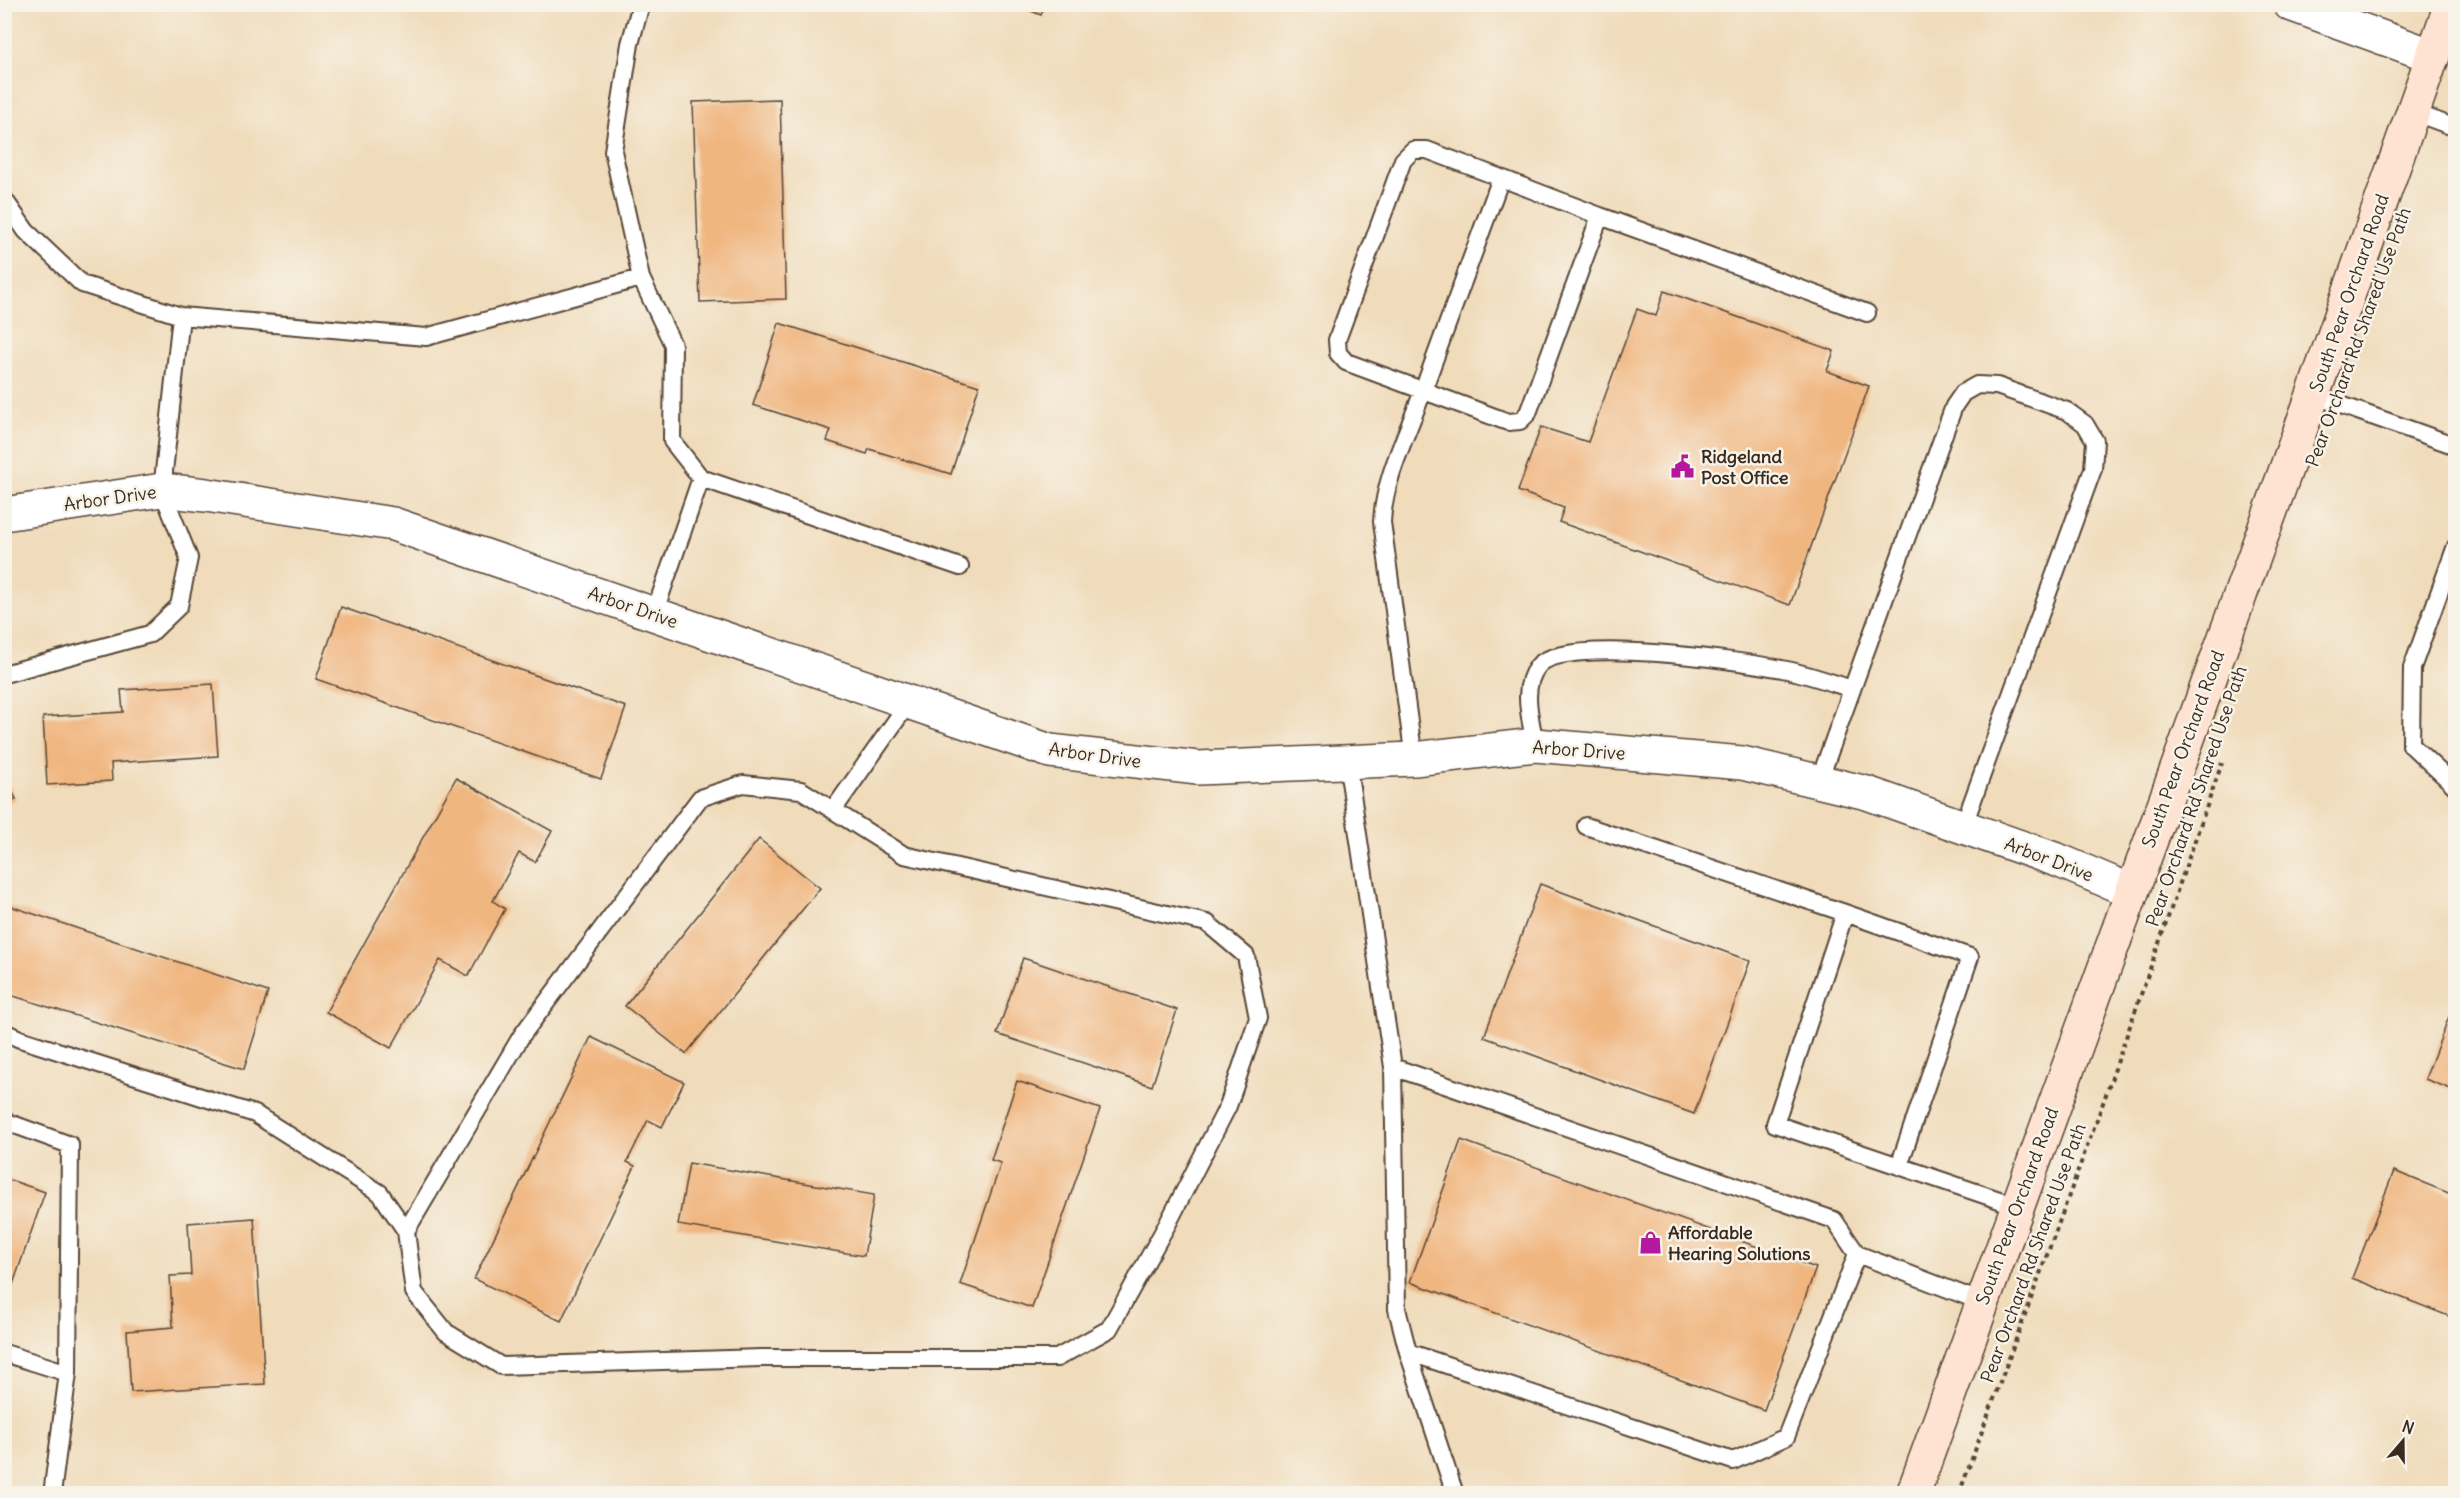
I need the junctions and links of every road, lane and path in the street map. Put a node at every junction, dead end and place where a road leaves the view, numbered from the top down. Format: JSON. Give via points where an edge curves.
{"nodes":[{"id":1,"x":641,"y":4,"type":"edge"},
{"id":2,"x":2290,"y":4,"type":"edge"},
{"id":3,"x":2451,"y":4,"type":"edge"},
{"id":4,"x":2433,"y":56,"type":"junction"},
{"id":5,"x":2413,"y":112,"type":"junction"},
{"id":6,"x":2456,"y":128,"type":"edge"},
{"id":7,"x":1501,"y":178,"type":"junction"},
{"id":8,"x":4,"y":199,"type":"edge"},
{"id":9,"x":1600,"y":216,"type":"junction"},
{"id":10,"x":641,"y":278,"type":"junction"},
{"id":11,"x":1867,"y":313,"type":"dead end"},
{"id":12,"x":182,"y":316,"type":"junction"},
{"id":13,"x":1423,"y":390,"type":"junction"},
{"id":14,"x":2313,"y":395,"type":"junction"},
{"id":15,"x":2456,"y":446,"type":"edge"},
{"id":16,"x":701,"y":478,"type":"junction"},
{"id":17,"x":162,"y":490,"type":"junction"},
{"id":18,"x":4,"y":514,"type":"edge"},
{"id":19,"x":2456,"y":546,"type":"edge"},
{"id":20,"x":960,"y":567,"type":"dead end"},
{"id":21,"x":654,"y":614,"type":"junction"},
{"id":22,"x":4,"y":674,"type":"edge"},
{"id":23,"x":1852,"y":689,"type":"junction"},
{"id":24,"x":909,"y":702,"type":"junction"},
{"id":25,"x":1535,"y":745,"type":"junction"},
{"id":26,"x":2224,"y":755,"type":"dead end"},
{"id":27,"x":1414,"y":759,"type":"junction"},
{"id":28,"x":1347,"y":761,"type":"junction"},
{"id":29,"x":1819,"y":781,"type":"junction"},
{"id":30,"x":2456,"y":787,"type":"edge"},
{"id":31,"x":834,"y":809,"type":"junction"},
{"id":32,"x":1586,"y":826,"type":"dead end"},
{"id":33,"x":1963,"y":827,"type":"junction"},
{"id":34,"x":2132,"y":891,"type":"junction"},
{"id":35,"x":1845,"y":913,"type":"junction"},
{"id":36,"x":4,"y":1032,"type":"edge"},
{"id":37,"x":1393,"y":1067,"type":"junction"},
{"id":38,"x":4,"y":1121,"type":"edge"},
{"id":39,"x":1899,"y":1166,"type":"junction"},
{"id":40,"x":2017,"y":1206,"type":"junction"},
{"id":41,"x":406,"y":1231,"type":"junction"},
{"id":42,"x":1857,"y":1254,"type":"junction"},
{"id":43,"x":1982,"y":1302,"type":"junction"},
{"id":44,"x":1408,"y":1352,"type":"junction"},
{"id":45,"x":4,"y":1353,"type":"edge"},
{"id":46,"x":68,"y":1373,"type":"junction"},
{"id":47,"x":52,"y":1494,"type":"edge"},
{"id":48,"x":1455,"y":1494,"type":"edge"},
{"id":49,"x":1913,"y":1494,"type":"edge"},
{"id":50,"x":1959,"y":1494,"type":"edge"}],
"edges":[{"from":1,"to":10,"type":"lane","via":[[630,44],[613,151]]},
{"from":2,"to":4,"type":"street"},
{"from":3,"to":4,"type":"street","name":"South Pear Orchard Road"},
{"from":4,"to":5,"type":"street","name":"South Pear Orchard Road"},
{"from":5,"to":6,"type":"lane"},
{"from":5,"to":14,"type":"street","name":"South Pear Orchard Road"},
{"from":7,"to":9,"type":"lane"},
{"from":7,"to":13,"type":"lane"},
{"from":7,"to":13,"type":"lane","via":[[1427,150],[1413,150],[1403,160],[1337,340],[1338,353],[1346,362]]},
{"from":8,"to":12,"type":"lane","via":[[26,231],[82,284]]},
{"from":9,"to":11,"type":"lane"},
{"from":9,"to":13,"type":"lane","via":[[1528,413],[1520,422],[1508,422]]},
{"from":10,"to":12,"type":"lane","via":[[426,337]]},
{"from":10,"to":16,"type":"lane","via":[[673,345],[672,441]]},
{"from":12,"to":17,"type":"lane"},
{"from":13,"to":27,"type":"lane","via":[[1383,502],[1382,522]]},
{"from":14,"to":15,"type":"lane"},
{"from":14,"to":34,"type":"street","name":"South Pear Orchard Road"},
{"from":16,"to":20,"type":"lane"},
{"from":16,"to":21,"type":"lane"},
{"from":17,"to":18,"type":"street","name":"Arbor Drive"},
{"from":17,"to":21,"type":"street","name":"Arbor Drive","via":[[393,524]]},
{"from":17,"to":22,"type":"lane","via":[[189,558],[179,606],[150,634]]},
{"from":19,"to":30,"type":"lane","via":[[2412,668],[2411,745]]},
{"from":21,"to":24,"type":"street","name":"Arbor Drive"},
{"from":23,"to":25,"type":"lane","via":[[1771,667],[1644,651],[1571,652],[1539,664],[1530,679],[1527,697]]},
{"from":23,"to":29,"type":"lane"},
{"from":23,"to":33,"type":"lane","via":[[1954,406],[1964,393],[1977,385],[1997,386],[2067,411],[2085,424],[2095,441],[2093,469]]},
{"from":24,"to":28,"type":"street","name":"Arbor Drive","via":[[1050,751],[1198,768]]},
{"from":24,"to":31,"type":"lane"},
{"from":25,"to":27,"type":"street","name":"Arbor Drive"},
{"from":25,"to":29,"type":"street","name":"Arbor Drive","via":[[1742,763]]},
{"from":26,"to":50,"type":"path","name":"Pear Orchard Rd Shared Use Path","via":[[2103,1102]]},
{"from":27,"to":28,"type":"street","name":"Arbor Drive"},
{"from":28,"to":37,"type":"lane"},
{"from":29,"to":33,"type":"street","name":"Arbor Drive","via":[[1867,793]]},
{"from":31,"to":41,"type":"lane","via":[[801,790],[743,784],[700,798],[522,1035]]},
{"from":31,"to":41,"type":"lane","via":[[904,855],[1207,923],[1246,956],[1258,1018],[1228,1106],[1109,1329],[1057,1359],[761,1358],[501,1366],[447,1332],[414,1292]]},
{"from":32,"to":35,"type":"lane"},
{"from":33,"to":34,"type":"street","name":"Arbor Drive"},
{"from":34,"to":40,"type":"street","name":"South Pear Orchard Road"},
{"from":35,"to":39,"type":"lane","via":[[1775,1124]]},
{"from":35,"to":39,"type":"lane","via":[[1970,957]]},
{"from":36,"to":41,"type":"lane","via":[[255,1114],[380,1193]]},
{"from":37,"to":42,"type":"lane","via":[[1834,1220]]},
{"from":37,"to":44,"type":"lane","via":[[1397,1309]]},
{"from":38,"to":46,"type":"lane","via":[[69,1145]]},
{"from":39,"to":40,"type":"lane"},
{"from":40,"to":43,"type":"street","name":"South Pear Orchard Road"},
{"from":42,"to":43,"type":"lane"},
{"from":42,"to":44,"type":"lane","via":[[1786,1437],[1733,1461]]},
{"from":43,"to":49,"type":"street","name":"South Pear Orchard Road"},
{"from":44,"to":48,"type":"lane"},
{"from":45,"to":46,"type":"lane"},
{"from":46,"to":47,"type":"lane"}]}
